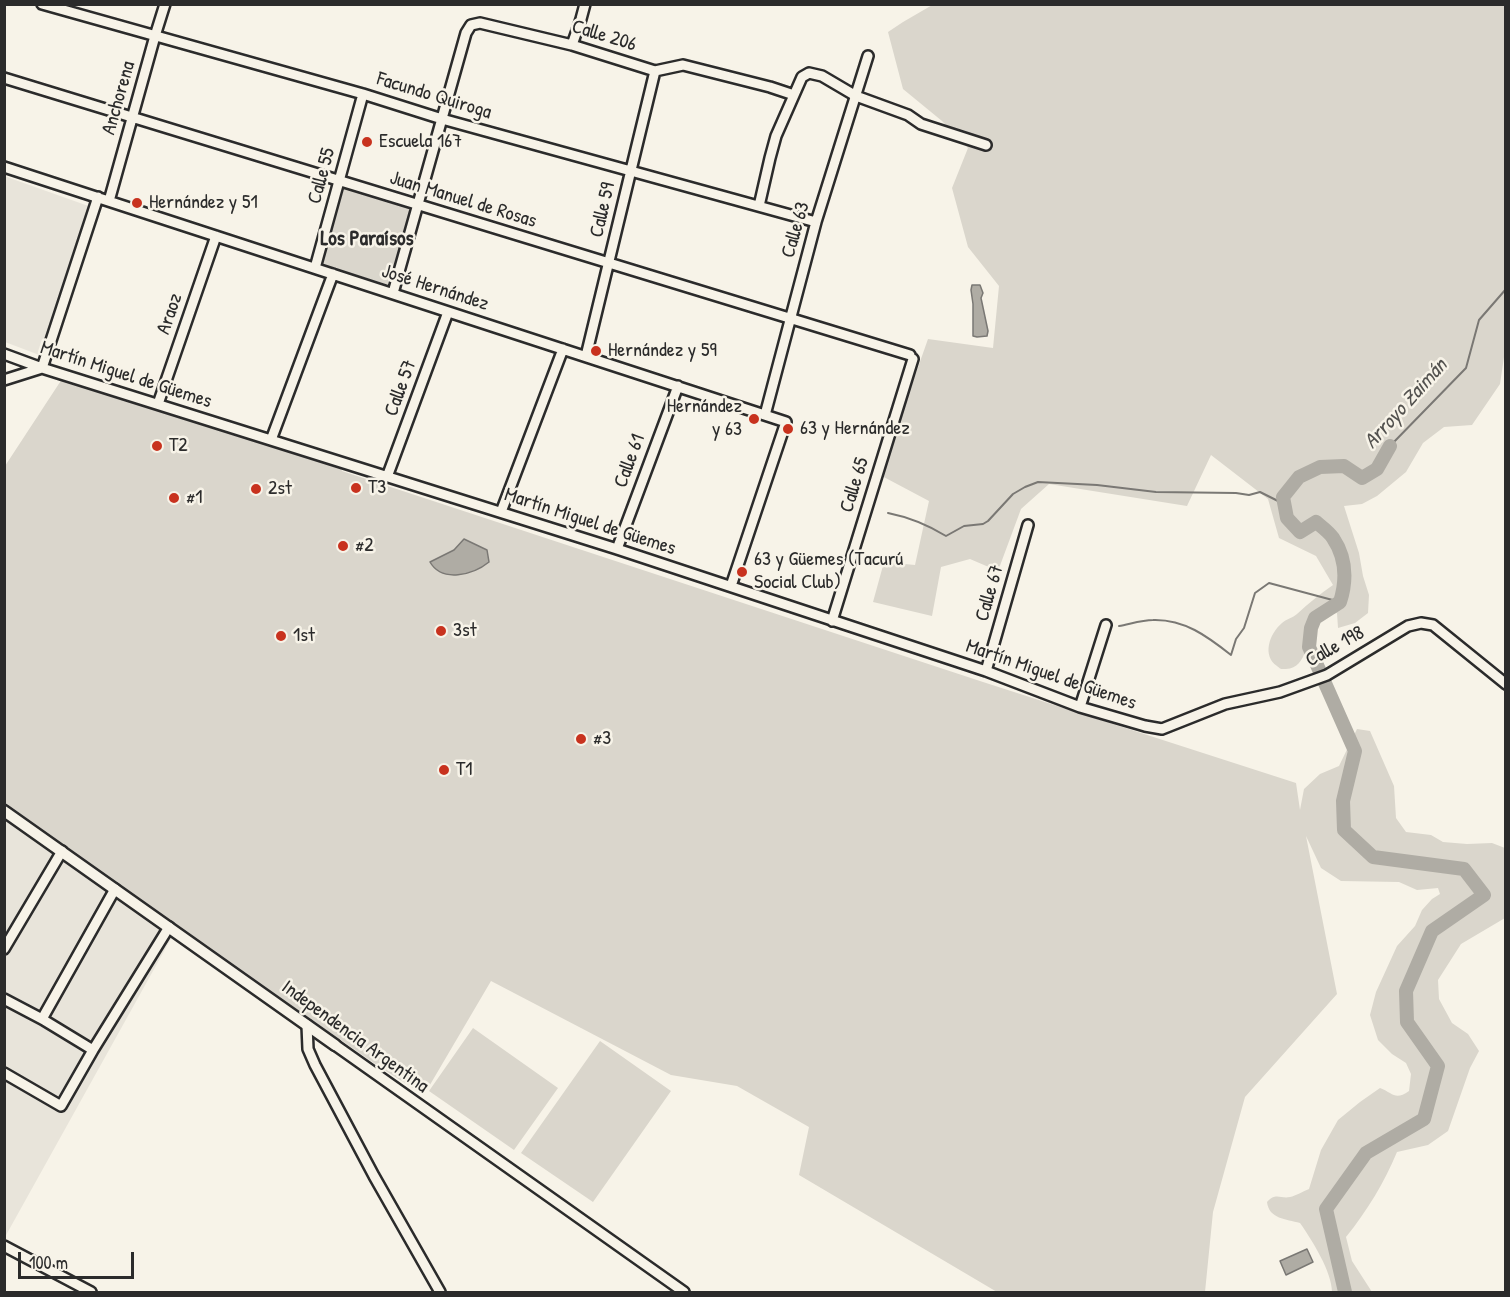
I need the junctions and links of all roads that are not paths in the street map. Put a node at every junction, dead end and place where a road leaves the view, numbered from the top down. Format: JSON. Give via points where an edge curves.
{"nodes":[{"id":1,"x":42,"y":4,"type":"edge"},
{"id":2,"x":165,"y":4,"type":"edge"},
{"id":3,"x":585,"y":4,"type":"edge"},
{"id":4,"x":155,"y":36,"type":"junction"},
{"id":5,"x":572,"y":45,"type":"junction"},
{"id":6,"x":868,"y":56,"type":"dead end"},
{"id":7,"x":655,"y":71,"type":"junction"},
{"id":8,"x":4,"y":78,"type":"edge"},
{"id":9,"x":363,"y":94,"type":"junction"},
{"id":10,"x":794,"y":95,"type":"junction"},
{"id":11,"x":856,"y":96,"type":"junction"},
{"id":12,"x":132,"y":117,"type":"junction"},
{"id":13,"x":442,"y":118,"type":"junction"},
{"id":14,"x":986,"y":145,"type":"dead end"},
{"id":15,"x":4,"y":167,"type":"edge"},
{"id":16,"x":630,"y":170,"type":"junction"},
{"id":17,"x":339,"y":181,"type":"junction"},
{"id":18,"x":98,"y":197,"type":"junction"},
{"id":19,"x":109,"y":201,"type":"junction"},
{"id":20,"x":417,"y":205,"type":"junction"},
{"id":21,"x":759,"y":206,"type":"junction"},
{"id":22,"x":816,"y":222,"type":"junction"},
{"id":23,"x":216,"y":236,"type":"junction"},
{"id":24,"x":609,"y":263,"type":"junction"},
{"id":25,"x":315,"y":268,"type":"junction"},
{"id":26,"x":333,"y":274,"type":"junction"},
{"id":27,"x":393,"y":293,"type":"junction"},
{"id":28,"x":448,"y":312,"type":"junction"},
{"id":29,"x":790,"y":319,"type":"junction"},
{"id":30,"x":563,"y":349,"type":"junction"},
{"id":31,"x":4,"y":354,"type":"edge"},
{"id":32,"x":586,"y":356,"type":"junction"},
{"id":33,"x":912,"y":357,"type":"joint"},
{"id":34,"x":42,"y":368,"type":"junction"},
{"id":35,"x":4,"y":380,"type":"edge"},
{"id":36,"x":678,"y":386,"type":"junction"},
{"id":37,"x":158,"y":404,"type":"junction"},
{"id":38,"x":765,"y":415,"type":"junction"},
{"id":39,"x":271,"y":440,"type":"junction"},
{"id":40,"x":387,"y":477,"type":"junction"},
{"id":41,"x":501,"y":513,"type":"junction"},
{"id":42,"x":1028,"y":525,"type":"dead end"},
{"id":43,"x":617,"y":549,"type":"junction"},
{"id":44,"x":731,"y":586,"type":"junction"},
{"id":45,"x":832,"y":621,"type":"junction"},
{"id":46,"x":1106,"y":624,"type":"dead end"},
{"id":47,"x":986,"y":671,"type":"junction"},
{"id":48,"x":1506,"y":684,"type":"edge"},
{"id":49,"x":1080,"y":707,"type":"junction"},
{"id":50,"x":1162,"y":729,"type":"joint"},
{"id":51,"x":4,"y":811,"type":"edge"},
{"id":52,"x":62,"y":851,"type":"junction"},
{"id":53,"x":115,"y":889,"type":"junction"},
{"id":54,"x":169,"y":927,"type":"junction"},
{"id":55,"x":4,"y":949,"type":"edge"},
{"id":56,"x":4,"y":999,"type":"edge"},
{"id":57,"x":42,"y":1018,"type":"junction"},
{"id":58,"x":307,"y":1025,"type":"junction"},
{"id":59,"x":336,"y":1045,"type":"joint"},
{"id":60,"x":93,"y":1050,"type":"junction"},
{"id":61,"x":4,"y":1073,"type":"edge"},
{"id":62,"x":4,"y":1246,"type":"edge"},
{"id":63,"x":91,"y":1293,"type":"edge"},
{"id":64,"x":440,"y":1293,"type":"edge"},
{"id":65,"x":684,"y":1293,"type":"edge"}],
"edges":[{"from":1,"to":4,"type":"street","name":"Facundo Quiroga"},
{"from":2,"to":4,"type":"street","name":"Anchorena"},
{"from":3,"to":5,"type":"street"},
{"from":4,"to":9,"type":"street","name":"Facundo Quiroga"},
{"from":4,"to":12,"type":"street","name":"Anchorena"},
{"from":5,"to":7,"type":"street","name":"Calle 206"},
{"from":5,"to":13,"type":"street","name":"Calle 206","via":[[480,23],[471,25]]},
{"from":6,"to":11,"type":"street","name":"Calle 63"},
{"from":7,"to":10,"type":"street","via":[[683,65]]},
{"from":7,"to":16,"type":"street","name":"Calle 59"},
{"from":8,"to":12,"type":"street","name":"Juan Manuel de Rosas"},
{"from":9,"to":13,"type":"street","name":"Facundo Quiroga"},
{"from":9,"to":17,"type":"street","name":"Calle 55"},
{"from":10,"to":11,"type":"street","via":[[808,73],[822,76]]},
{"from":10,"to":21,"type":"street","via":[[776,136]]},
{"from":11,"to":14,"type":"street","via":[[908,115],[921,124]]},
{"from":11,"to":22,"type":"street","name":"Calle 63"},
{"from":12,"to":17,"type":"street","name":"Juan Manuel de Rosas"},
{"from":12,"to":19,"type":"street","name":"Anchorena"},
{"from":13,"to":16,"type":"street","name":"Facundo Quiroga"},
{"from":13,"to":20,"type":"street"},
{"from":15,"to":18,"type":"street","name":"José Hernández"},
{"from":16,"to":21,"type":"street","name":"Facundo Quiroga"},
{"from":16,"to":24,"type":"street","name":"Calle 59"},
{"from":17,"to":20,"type":"street","name":"Juan Manuel de Rosas"},
{"from":17,"to":25,"type":"street","name":"Calle 55"},
{"from":18,"to":19,"type":"street","name":"José Hernández"},
{"from":18,"to":34,"type":"street"},
{"from":19,"to":23,"type":"street","name":"José Hernández"},
{"from":20,"to":24,"type":"street","name":"Juan Manuel de Rosas"},
{"from":20,"to":27,"type":"street"},
{"from":21,"to":22,"type":"street","name":"Facundo Quiroga"},
{"from":22,"to":29,"type":"street","name":"Calle 63"},
{"from":23,"to":25,"type":"street","name":"José Hernández"},
{"from":23,"to":37,"type":"street","name":"Araoz"},
{"from":24,"to":29,"type":"street","name":"Juan Manuel de Rosas"},
{"from":24,"to":32,"type":"street","name":"Calle 59"},
{"from":25,"to":26,"type":"street","name":"José Hernández"},
{"from":26,"to":27,"type":"street","name":"José Hernández"},
{"from":26,"to":39,"type":"street"},
{"from":27,"to":28,"type":"street","name":"José Hernández"},
{"from":28,"to":30,"type":"street","name":"José Hernández"},
{"from":28,"to":40,"type":"street","name":"Calle 57"},
{"from":29,"to":33,"type":"street","name":"Juan Manuel de Rosas"},
{"from":29,"to":38,"type":"street","name":"Calle 63"},
{"from":30,"to":32,"type":"street","name":"José Hernández"},
{"from":30,"to":41,"type":"street"},
{"from":31,"to":34,"type":"street","name":"Martín Miguel de Güemes"},
{"from":32,"to":36,"type":"street","name":"José Hernández"},
{"from":33,"to":45,"type":"street","name":"Calle 65"},
{"from":34,"to":35,"type":"street"},
{"from":34,"to":37,"type":"street","name":"Martín Miguel de Güemes"},
{"from":36,"to":38,"type":"street","name":"José Hernández"},
{"from":36,"to":43,"type":"street","name":"Calle 61"},
{"from":37,"to":39,"type":"street","name":"Martín Miguel de Güemes"},
{"from":38,"to":44,"type":"street","name":"José Hernández","via":[[786,422]]},
{"from":39,"to":40,"type":"street","name":"Martín Miguel de Güemes"},
{"from":40,"to":41,"type":"street","name":"Martín Miguel de Güemes"},
{"from":41,"to":43,"type":"street","name":"Martín Miguel de Güemes"},
{"from":42,"to":47,"type":"street","name":"Calle 67"},
{"from":43,"to":44,"type":"street","name":"Martín Miguel de Güemes"},
{"from":44,"to":45,"type":"street","name":"Martín Miguel de Güemes"},
{"from":45,"to":47,"type":"street","name":"Martín Miguel de Güemes"},
{"from":46,"to":49,"type":"street"},
{"from":47,"to":49,"type":"street","name":"Martín Miguel de Güemes"},
{"from":48,"to":50,"type":"street","name":"Calle 198","via":[[1433,625],[1421,622],[1312,681],[1225,704]]},
{"from":49,"to":50,"type":"street","name":"Martín Miguel de Güemes"},
{"from":51,"to":52,"type":"main road","name":"Independencia Argentina"},
{"from":52,"to":53,"type":"main road","name":"Independencia Argentina"},
{"from":52,"to":55,"type":"street"},
{"from":53,"to":54,"type":"main road","name":"Independencia Argentina"},
{"from":53,"to":57,"type":"street"},
{"from":54,"to":58,"type":"main road","name":"Independencia Argentina"},
{"from":54,"to":60,"type":"street"},
{"from":56,"to":57,"type":"street"},
{"from":57,"to":60,"type":"street"},
{"from":58,"to":59,"type":"main road","name":"Independencia Argentina"},
{"from":58,"to":64,"type":"street","via":[[315,1065]]},
{"from":59,"to":65,"type":"street","name":"Independencia Argentina"},
{"from":60,"to":61,"type":"street","via":[[61,1106]]},
{"from":62,"to":63,"type":"street"}]}
